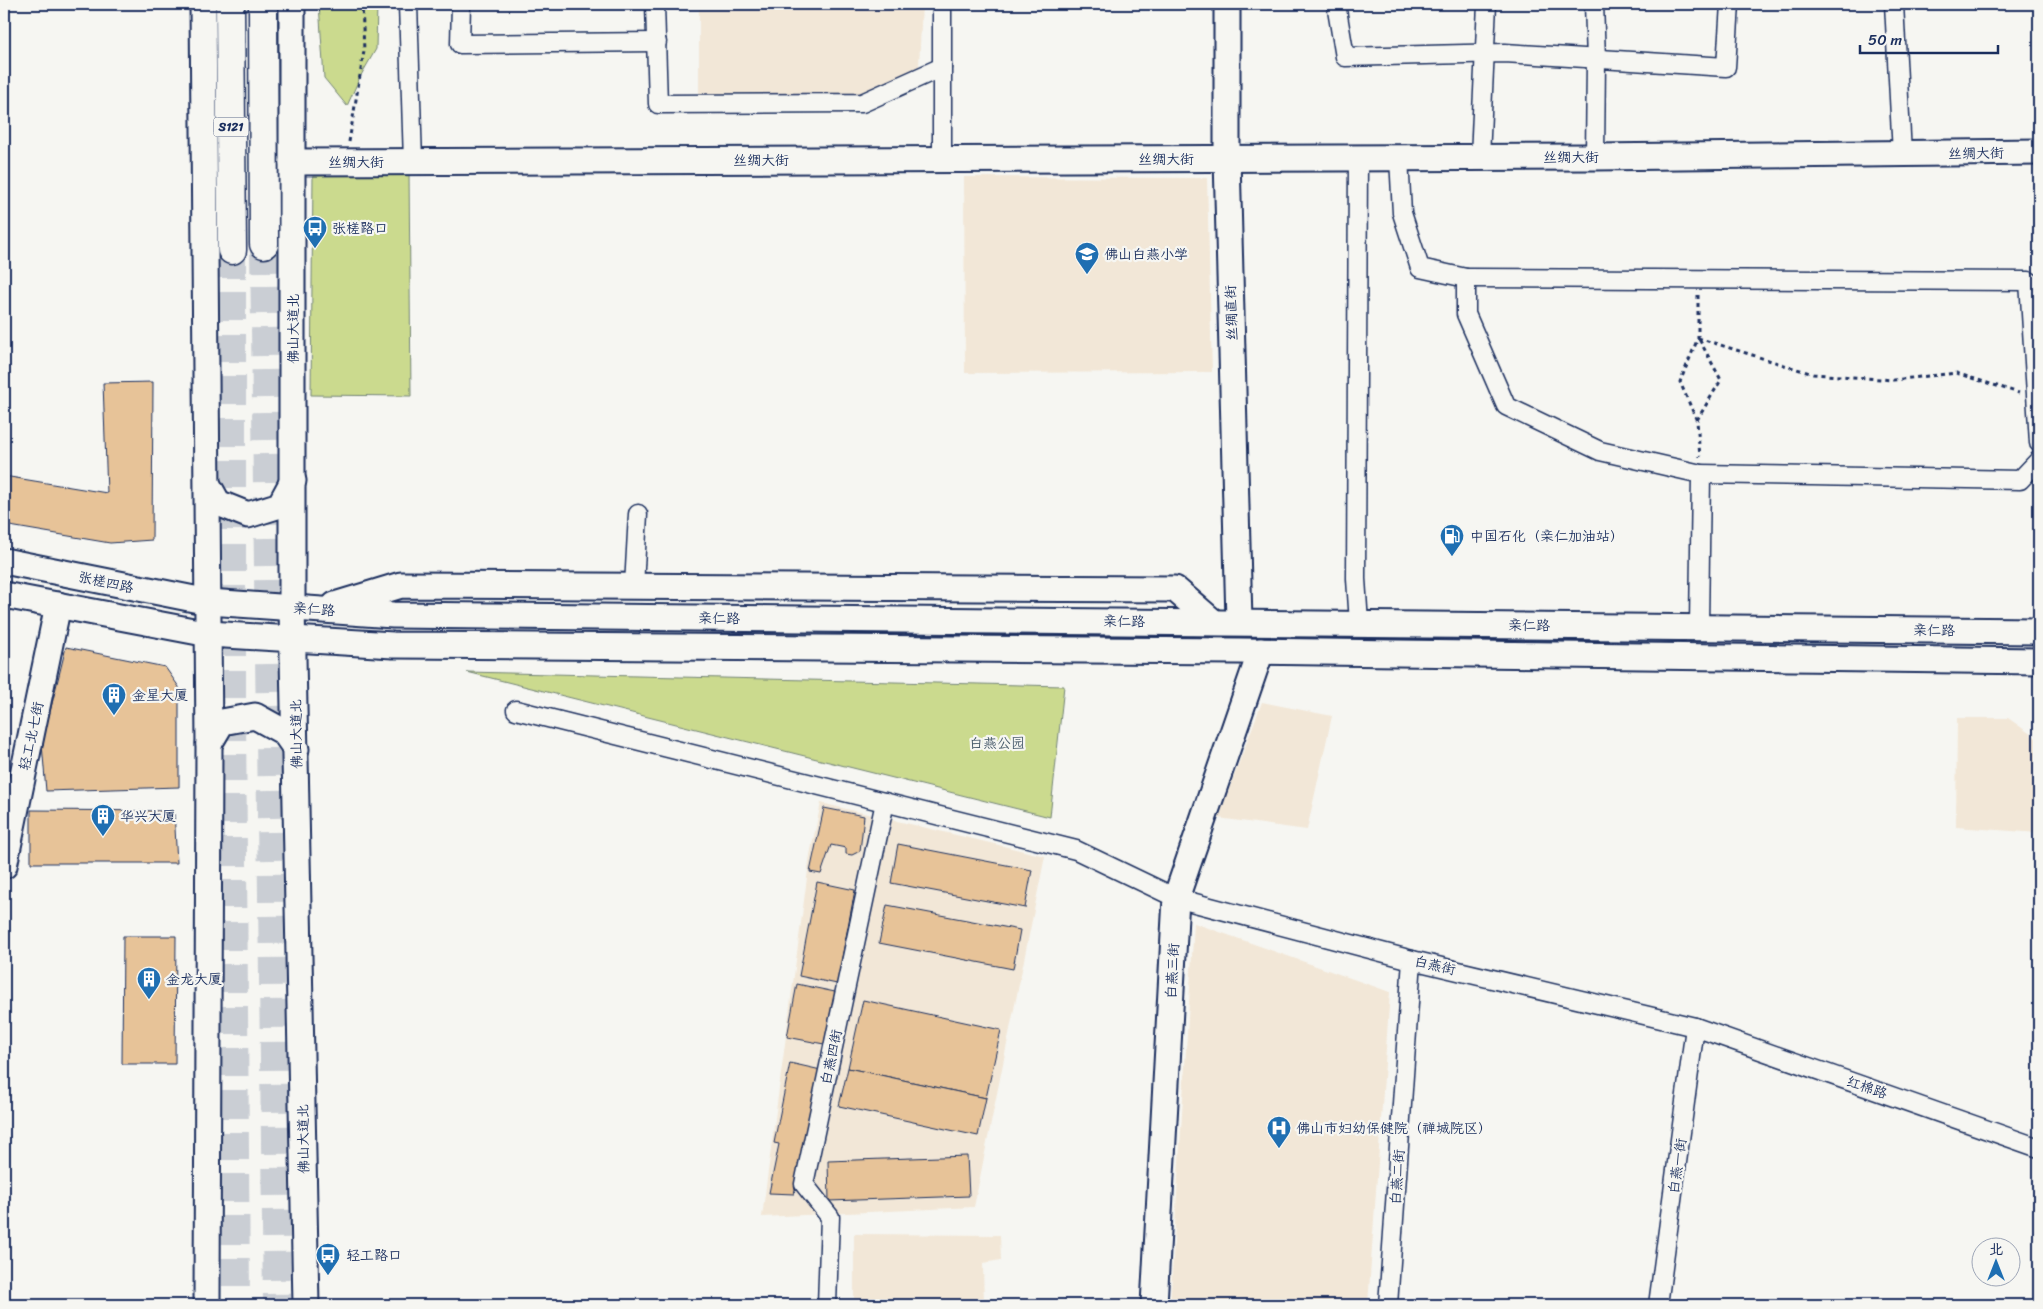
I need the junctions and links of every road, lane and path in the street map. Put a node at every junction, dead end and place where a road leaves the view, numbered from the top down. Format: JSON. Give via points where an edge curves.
{"nodes":[{"id":1,"x":203,"y":4,"type":"edge"},
{"id":2,"x":230,"y":4,"type":"edge"},
{"id":3,"x":263,"y":4,"type":"edge"},
{"id":4,"x":292,"y":4,"type":"edge"},
{"id":5,"x":362,"y":4,"type":"edge"},
{"id":6,"x":408,"y":4,"type":"edge"},
{"id":7,"x":461,"y":4,"type":"edge"},
{"id":8,"x":656,"y":4,"type":"edge"},
{"id":9,"x":942,"y":4,"type":"edge"},
{"id":10,"x":1227,"y":4,"type":"edge"},
{"id":11,"x":1336,"y":4,"type":"edge"},
{"id":12,"x":1487,"y":4,"type":"edge"},
{"id":13,"x":1594,"y":4,"type":"edge"},
{"id":14,"x":1730,"y":4,"type":"edge"},
{"id":15,"x":1894,"y":4,"type":"edge"},
{"id":16,"x":656,"y":42,"type":"junction"},
{"id":17,"x":1486,"y":54,"type":"junction"},
{"id":18,"x":1596,"y":59,"type":"junction"},
{"id":19,"x":942,"y":66,"type":"junction"},
{"id":20,"x":2039,"y":152,"type":"edge"},
{"id":21,"x":1902,"y":154,"type":"junction"},
{"id":22,"x":1480,"y":157,"type":"junction"},
{"id":23,"x":1595,"y":157,"type":"junction"},
{"id":24,"x":1227,"y":158,"type":"junction"},
{"id":25,"x":1358,"y":158,"type":"junction"},
{"id":26,"x":1399,"y":158,"type":"junction"},
{"id":27,"x":942,"y":159,"type":"junction"},
{"id":28,"x":292,"y":162,"type":"junction"},
{"id":29,"x":346,"y":162,"type":"junction"},
{"id":30,"x":413,"y":162,"type":"junction"},
{"id":31,"x":264,"y":244,"type":"tunnel mouth"},
{"id":32,"x":232,"y":250,"type":"tunnel mouth"},
{"id":33,"x":1466,"y":278,"type":"junction"},
{"id":34,"x":1698,"y":279,"type":"junction"},
{"id":35,"x":1698,"y":338,"type":"junction"},
{"id":36,"x":2036,"y":398,"type":"junction"},
{"id":37,"x":1697,"y":421,"type":"junction"},
{"id":38,"x":2039,"y":444,"type":"edge"},
{"id":39,"x":2039,"y":460,"type":"edge"},
{"id":40,"x":1702,"y":474,"type":"junction"},
{"id":41,"x":293,"y":481,"type":"junction"},
{"id":42,"x":208,"y":485,"type":"junction"},
{"id":43,"x":638,"y":514,"type":"dead end"},
{"id":44,"x":4,"y":561,"type":"edge"},
{"id":45,"x":634,"y":586,"type":"junction"},
{"id":46,"x":4,"y":595,"type":"edge"},
{"id":47,"x":209,"y":602,"type":"junction"},
{"id":48,"x":58,"y":606,"type":"junction"},
{"id":49,"x":292,"y":607,"type":"junction"},
{"id":50,"x":320,"y":609,"type":"junction"},
{"id":51,"x":1213,"y":622,"type":"junction"},
{"id":52,"x":1239,"y":622,"type":"junction"},
{"id":53,"x":1359,"y":623,"type":"junction"},
{"id":54,"x":1699,"y":627,"type":"junction"},
{"id":55,"x":2039,"y":631,"type":"edge"},
{"id":56,"x":209,"y":634,"type":"junction"},
{"id":57,"x":294,"y":638,"type":"junction"},
{"id":58,"x":1261,"y":651,"type":"junction"},
{"id":59,"x":2039,"y":661,"type":"edge"},
{"id":60,"x":516,"y":710,"type":"dead end"},
{"id":61,"x":209,"y":744,"type":"junction"},
{"id":62,"x":296,"y":749,"type":"junction"},
{"id":63,"x":885,"y":802,"type":"junction"},
{"id":64,"x":4,"y":866,"type":"edge"},
{"id":65,"x":1176,"y":898,"type":"junction"},
{"id":66,"x":1412,"y":960,"type":"junction"},
{"id":67,"x":1695,"y":1027,"type":"junction"},
{"id":68,"x":2039,"y":1148,"type":"edge"},
{"id":69,"x":207,"y":1305,"type":"edge"},
{"id":70,"x":306,"y":1305,"type":"edge"},
{"id":71,"x":827,"y":1305,"type":"edge"},
{"id":72,"x":1154,"y":1305,"type":"edge"},
{"id":73,"x":1388,"y":1305,"type":"edge"},
{"id":74,"x":1658,"y":1305,"type":"edge"}],
"edges":[{"from":1,"to":42,"type":"main road"},
{"from":2,"to":32,"type":"highway","number":"S121"},
{"from":3,"to":31,"type":"highway","number":"S121"},
{"from":4,"to":28,"type":"main road","name":"佛山大道北"},
{"from":5,"to":29,"type":"path","via":[[364,51]]},
{"from":6,"to":30,"type":"street"},
{"from":7,"to":16,"type":"street","via":[[460,44]]},
{"from":8,"to":16,"type":"street"},
{"from":9,"to":19,"type":"street"},
{"from":10,"to":24,"type":"main road","name":"丝绸直街"},
{"from":11,"to":17,"type":"street","via":[[1345,57]]},
{"from":12,"to":17,"type":"street"},
{"from":13,"to":18,"type":"street"},
{"from":14,"to":18,"type":"street","via":[[1726,66]]},
{"from":15,"to":21,"type":"street"},
{"from":16,"to":19,"type":"street","via":[[658,104],[862,103]]},
{"from":17,"to":18,"type":"street"},
{"from":17,"to":22,"type":"street"},
{"from":18,"to":23,"type":"street"},
{"from":19,"to":27,"type":"street"},
{"from":20,"to":21,"type":"main road","name":"丝绸大街"},
{"from":21,"to":23,"type":"main road","name":"丝绸大街"},
{"from":22,"to":23,"type":"main road","name":"丝绸大街"},
{"from":22,"to":26,"type":"main road","name":"丝绸大街"},
{"from":24,"to":25,"type":"main road","name":"丝绸大街"},
{"from":24,"to":27,"type":"main road","name":"丝绸大街"},
{"from":24,"to":52,"type":"main road","name":"丝绸直街"},
{"from":25,"to":26,"type":"main road","name":"丝绸大街"},
{"from":25,"to":53,"type":"street","via":[[1356,579]]},
{"from":26,"to":33,"type":"street","via":[[1402,213],[1420,268]]},
{"from":27,"to":30,"type":"main road","name":"丝绸大街"},
{"from":28,"to":29,"type":"main road","name":"丝绸大街"},
{"from":28,"to":41,"type":"main road","name":"佛山大道北"},
{"from":29,"to":30,"type":"main road","name":"丝绸大街"},
{"from":33,"to":34,"type":"street"},
{"from":33,"to":40,"type":"street","via":[[1466,314],[1506,406],[1600,451]]},
{"from":34,"to":35,"type":"path"},
{"from":34,"to":36,"type":"street","via":[[2030,281]]},
{"from":35,"to":36,"type":"path","via":[[1813,374],[1893,380],[1956,373]]},
{"from":35,"to":37,"type":"path","via":[[1680,382]]},
{"from":35,"to":37,"type":"path","via":[[1721,380]]},
{"from":36,"to":38,"type":"street"},
{"from":37,"to":40,"type":"path"},
{"from":39,"to":40,"type":"street","via":[[2020,480]]},
{"from":40,"to":54,"type":"street"},
{"from":41,"to":42,"type":"main road","via":[[280,505],[248,515],[218,503]]},
{"from":41,"to":49,"type":"main road","name":"佛山大道北"},
{"from":42,"to":47,"type":"main road"},
{"from":43,"to":45,"type":"street"},
{"from":44,"to":47,"type":"main road","name":"张槎四路"},
{"from":45,"to":50,"type":"main road","via":[[401,585]]},
{"from":45,"to":51,"type":"main road","via":[[1175,589]]},
{"from":46,"to":48,"type":"main road"},
{"from":47,"to":49,"type":"main road","name":"亲仁路"},
{"from":47,"to":56,"type":"main road"},
{"from":48,"to":56,"type":"main road"},
{"from":48,"to":64,"type":"main road","name":"轻工北七街"},
{"from":49,"to":50,"type":"main road","name":"亲仁路"},
{"from":49,"to":57,"type":"main road","name":"佛山大道北"},
{"from":50,"to":51,"type":"main road","name":"亲仁路","via":[[393,615]]},
{"from":51,"to":52,"type":"main road","name":"亲仁路"},
{"from":52,"to":53,"type":"main road","name":"亲仁路"},
{"from":53,"to":54,"type":"main road","name":"亲仁路"},
{"from":54,"to":55,"type":"main road","name":"亲仁路"},
{"from":56,"to":57,"type":"main road","name":"亲仁路"},
{"from":56,"to":61,"type":"main road"},
{"from":57,"to":58,"type":"main road","name":"亲仁路","via":[[393,645]]},
{"from":57,"to":62,"type":"main road","name":"佛山大道北"},
{"from":58,"to":59,"type":"main road","name":"亲仁路"},
{"from":58,"to":65,"type":"main road","name":"白燕三街"},
{"from":60,"to":63,"type":"street","name":"白燕街"},
{"from":61,"to":62,"type":"main road","via":[[222,722],[255,716],[284,732]]},
{"from":61,"to":69,"type":"main road"},
{"from":62,"to":70,"type":"main road","name":"佛山大道北"},
{"from":63,"to":65,"type":"street","name":"白燕街","via":[[1076,850]]},
{"from":63,"to":71,"type":"street","name":"白燕四街","via":[[804,1184],[830,1217]]},
{"from":65,"to":66,"type":"street","name":"白燕街"},
{"from":65,"to":72,"type":"main road","name":"白燕三街"},
{"from":66,"to":67,"type":"street","name":"白燕街"},
{"from":66,"to":73,"type":"street","name":"白燕二街"},
{"from":67,"to":68,"type":"street","name":"红棉路"},
{"from":67,"to":74,"type":"street","name":"白燕一街"}]}
